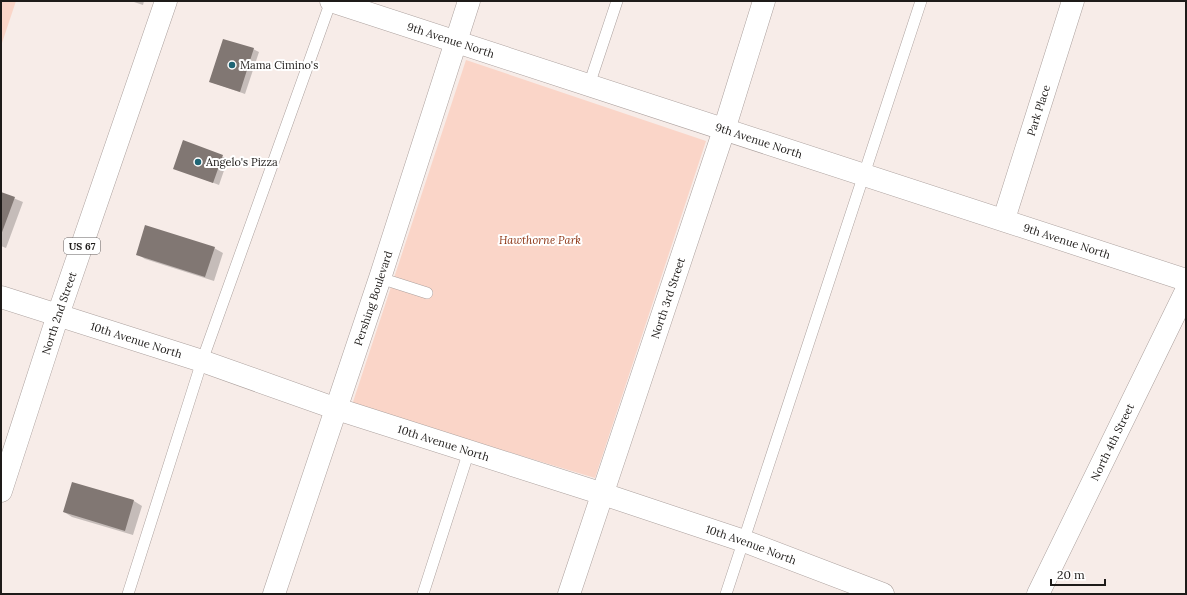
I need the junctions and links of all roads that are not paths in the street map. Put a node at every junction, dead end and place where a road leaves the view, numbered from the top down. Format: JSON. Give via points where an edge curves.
{"nodes":[{"id":1,"x":166,"y":1,"type":"edge"},
{"id":2,"x":331,"y":1,"type":"edge"},
{"id":3,"x":469,"y":1,"type":"edge"},
{"id":4,"x":617,"y":1,"type":"edge"},
{"id":5,"x":764,"y":1,"type":"edge"},
{"id":6,"x":922,"y":1,"type":"edge"},
{"id":7,"x":1073,"y":1,"type":"edge"},
{"id":8,"x":456,"y":42,"type":"junction"},
{"id":9,"x":589,"y":86,"type":"junction"},
{"id":10,"x":724,"y":130,"type":"junction"},
{"id":11,"x":865,"y":175,"type":"junction"},
{"id":12,"x":1004,"y":219,"type":"junction"},
{"id":13,"x":380,"y":278,"type":"junction"},
{"id":14,"x":1186,"y":280,"type":"edge"},
{"id":15,"x":1186,"y":290,"type":"edge"},
{"id":16,"x":427,"y":293,"type":"dead end"},
{"id":17,"x":1,"y":297,"type":"edge"},
{"id":18,"x":58,"y":315,"type":"junction"},
{"id":19,"x":202,"y":361,"type":"junction"},
{"id":20,"x":337,"y":409,"type":"junction"},
{"id":21,"x":469,"y":451,"type":"junction"},
{"id":22,"x":1,"y":491,"type":"edge"},
{"id":23,"x":604,"y":494,"type":"junction"},
{"id":24,"x":744,"y":541,"type":"junction"},
{"id":25,"x":128,"y":594,"type":"edge"},
{"id":26,"x":274,"y":594,"type":"edge"},
{"id":27,"x":423,"y":594,"type":"edge"},
{"id":28,"x":569,"y":594,"type":"edge"},
{"id":29,"x":726,"y":594,"type":"edge"},
{"id":30,"x":883,"y":594,"type":"edge"},
{"id":31,"x":1038,"y":594,"type":"edge"}],
"edges":[{"from":1,"to":18,"type":"street","name":"North 2nd Street","number":"US 67"},
{"from":2,"to":8,"type":"street","name":"9th Avenue North"},
{"from":2,"to":19,"type":"lane"},
{"from":3,"to":8,"type":"street","name":"Pershing Boulevard"},
{"from":4,"to":9,"type":"lane"},
{"from":5,"to":10,"type":"street","name":"North 3rd Street"},
{"from":6,"to":11,"type":"lane"},
{"from":7,"to":12,"type":"street","name":"Park Place"},
{"from":8,"to":9,"type":"street","name":"9th Avenue North"},
{"from":8,"to":13,"type":"street","name":"Pershing Boulevard"},
{"from":9,"to":10,"type":"street","name":"9th Avenue North"},
{"from":10,"to":11,"type":"street","name":"9th Avenue North"},
{"from":10,"to":23,"type":"street","name":"North 3rd Street"},
{"from":11,"to":12,"type":"street","name":"9th Avenue North"},
{"from":11,"to":24,"type":"lane"},
{"from":12,"to":14,"type":"street","name":"9th Avenue North"},
{"from":13,"to":16,"type":"lane"},
{"from":13,"to":20,"type":"street","name":"Pershing Boulevard"},
{"from":15,"to":31,"type":"street","name":"North 4th Street"},
{"from":17,"to":18,"type":"street","name":"10th Avenue North"},
{"from":18,"to":19,"type":"street","name":"10th Avenue North"},
{"from":18,"to":22,"type":"street","name":"North 2nd Street","number":"US 67"},
{"from":19,"to":20,"type":"street","name":"10th Avenue North"},
{"from":19,"to":25,"type":"lane"},
{"from":20,"to":21,"type":"street","name":"10th Avenue North"},
{"from":20,"to":26,"type":"street","name":"Pershing Boulevard"},
{"from":21,"to":23,"type":"street","name":"10th Avenue North"},
{"from":21,"to":27,"type":"lane"},
{"from":23,"to":24,"type":"street","name":"10th Avenue North"},
{"from":23,"to":28,"type":"street","name":"North 3rd Street"},
{"from":24,"to":29,"type":"lane"},
{"from":24,"to":30,"type":"street","name":"10th Avenue North"}]}
